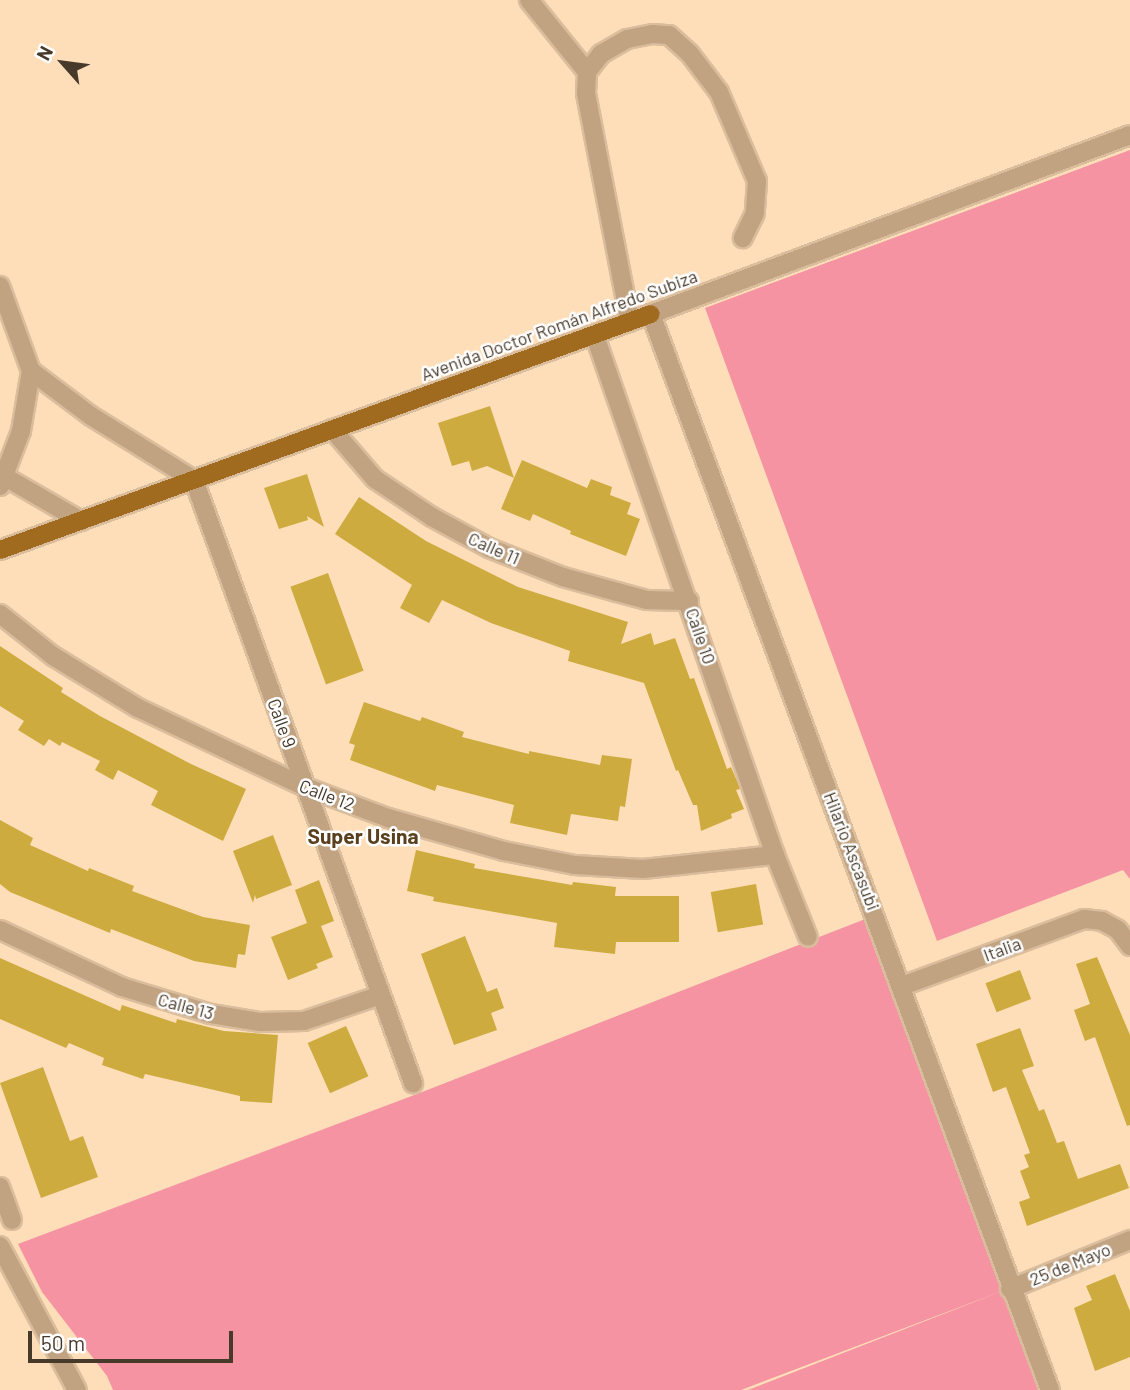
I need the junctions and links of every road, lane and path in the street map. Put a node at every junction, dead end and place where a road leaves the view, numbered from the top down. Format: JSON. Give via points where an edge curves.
{"nodes":[{"id":1,"x":529,"y":0,"type":"edge"},
{"id":2,"x":587,"y":72,"type":"junction"},
{"id":3,"x":1130,"y":135,"type":"edge"},
{"id":4,"x":743,"y":238,"type":"dead end"},
{"id":5,"x":0,"y":286,"type":"edge"},
{"id":6,"x":651,"y":314,"type":"junction"},
{"id":7,"x":630,"y":322,"type":"junction"},
{"id":8,"x":594,"y":336,"type":"junction"},
{"id":9,"x":31,"y":371,"type":"junction"},
{"id":10,"x":332,"y":429,"type":"junction"},
{"id":11,"x":2,"y":479,"type":"edge"},
{"id":12,"x":194,"y":480,"type":"junction"},
{"id":13,"x":81,"y":521,"type":"junction"},
{"id":14,"x":0,"y":550,"type":"edge"},
{"id":15,"x":689,"y":601,"type":"junction"},
{"id":16,"x":0,"y":614,"type":"edge"},
{"id":17,"x":305,"y":787,"type":"junction"},
{"id":18,"x":775,"y":855,"type":"junction"},
{"id":19,"x":0,"y":930,"type":"edge"},
{"id":20,"x":808,"y":937,"type":"dead end"},
{"id":21,"x":1130,"y":946,"type":"edge"},
{"id":22,"x":902,"y":986,"type":"junction"},
{"id":23,"x":381,"y":995,"type":"junction"},
{"id":24,"x":413,"y":1083,"type":"dead end"},
{"id":25,"x":0,"y":1187,"type":"edge"},
{"id":26,"x":12,"y":1220,"type":"dead end"},
{"id":27,"x":1130,"y":1240,"type":"edge"},
{"id":28,"x":0,"y":1246,"type":"edge"},
{"id":29,"x":1010,"y":1289,"type":"junction"},
{"id":30,"x":76,"y":1390,"type":"edge"},
{"id":31,"x":1050,"y":1390,"type":"edge"}],
"edges":[{"from":1,"to":2,"type":"street"},
{"from":2,"to":4,"type":"street","via":[[601,54],[627,39],[653,34],[669,35],[690,54],[719,92],[757,181],[755,212]]},
{"from":2,"to":7,"type":"street","via":[[586,93]]},
{"from":3,"to":6,"type":"street","name":"Avenida Doctor Román Alfredo Subiza"},
{"from":5,"to":9,"type":"street"},
{"from":6,"to":7,"type":"main road","name":"Avenida Doctor Román Alfredo Subiza"},
{"from":6,"to":22,"type":"street","name":"Hilario Ascasubi"},
{"from":7,"to":8,"type":"main road","name":"Avenida Doctor Román Alfredo Subiza"},
{"from":8,"to":10,"type":"main road","name":"Avenida Doctor Román Alfredo Subiza"},
{"from":8,"to":15,"type":"street","name":"Calle 10"},
{"from":9,"to":11,"type":"street","via":[[20,431]]},
{"from":9,"to":12,"type":"street","via":[[91,416]]},
{"from":10,"to":12,"type":"main road","name":"Avenida Doctor Román Alfredo Subiza"},
{"from":10,"to":15,"type":"street","name":"Calle 11","via":[[375,479],[489,548],[617,592],[648,600]]},
{"from":11,"to":13,"type":"street"},
{"from":12,"to":13,"type":"main road","name":"Avenida Doctor Román Alfredo Subiza"},
{"from":12,"to":17,"type":"street","name":"Calle 9"},
{"from":13,"to":14,"type":"main road","name":"Avenida Doctor Román Alfredo Subiza"},
{"from":15,"to":18,"type":"street","name":"Calle 10"},
{"from":16,"to":17,"type":"street","name":"Calle 12","via":[[53,656],[138,708]]},
{"from":17,"to":18,"type":"street","name":"Calle 12","via":[[504,851],[575,865],[643,869]]},
{"from":17,"to":23,"type":"street","name":"Calle 9"},
{"from":18,"to":20,"type":"street","name":"Calle 10"},
{"from":19,"to":23,"type":"street","name":"Calle 13","via":[[122,987],[211,1014],[260,1022],[304,1021]]},
{"from":21,"to":22,"type":"street","name":"Italia","via":[[1118,930],[1084,919]]},
{"from":22,"to":29,"type":"street","name":"Hilario Ascasubi"},
{"from":23,"to":24,"type":"street","name":"Calle 9"},
{"from":25,"to":26,"type":"street"},
{"from":27,"to":29,"type":"street","name":"25 de Mayo"},
{"from":28,"to":30,"type":"street"},
{"from":29,"to":31,"type":"street","name":"Hilario Ascasubi"}]}
